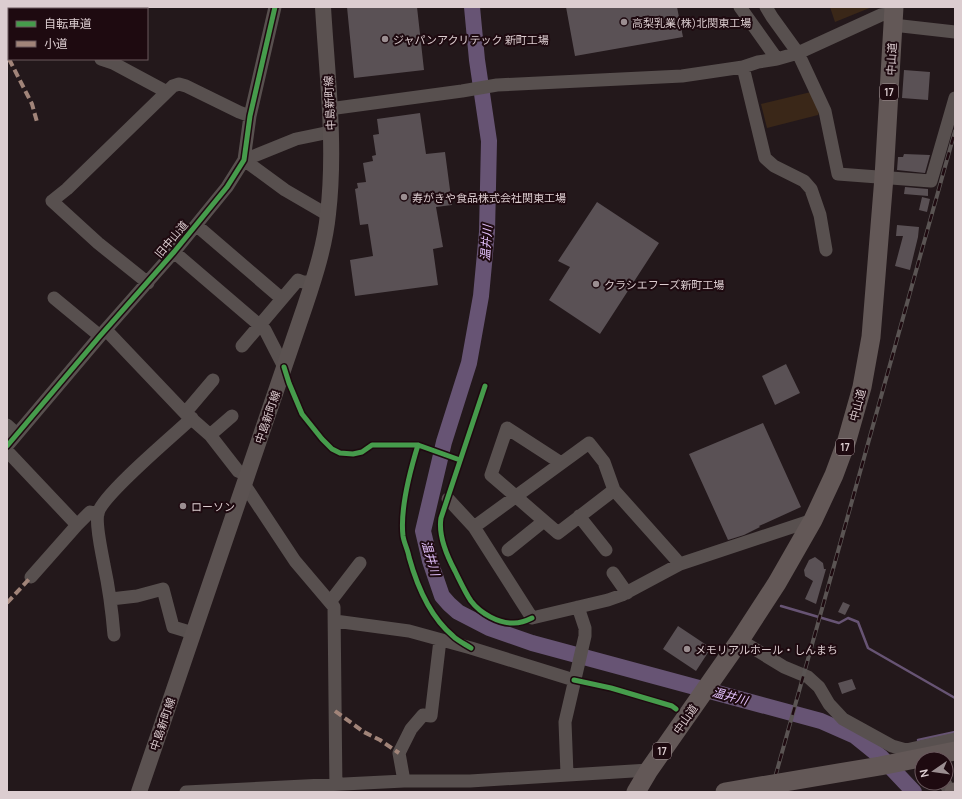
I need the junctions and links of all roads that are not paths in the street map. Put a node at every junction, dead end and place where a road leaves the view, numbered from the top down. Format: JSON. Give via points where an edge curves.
{"nodes":[{"id":1,"x":275,"y":7,"type":"edge"},
{"id":2,"x":323,"y":7,"type":"edge"},
{"id":3,"x":740,"y":7,"type":"edge"},
{"id":4,"x":766,"y":7,"type":"edge"},
{"id":5,"x":894,"y":15,"type":"edge"},
{"id":6,"x":955,"y":32,"type":"edge"},
{"id":7,"x":798,"y":53,"type":"junction"},
{"id":8,"x":777,"y":59,"type":"junction"},
{"id":9,"x":109,"y":60,"type":"edge"},
{"id":10,"x":743,"y":66,"type":"junction"},
{"id":11,"x":167,"y":92,"type":"junction"},
{"id":12,"x":955,"y":98,"type":"edge"},
{"id":13,"x":329,"y":109,"type":"junction"},
{"id":14,"x":250,"y":116,"type":"junction"},
{"id":15,"x":330,"y":132,"type":"junction"},
{"id":16,"x":244,"y":160,"type":"junction"},
{"id":17,"x":884,"y":177,"type":"junction"},
{"id":18,"x":328,"y":215,"type":"junction"},
{"id":19,"x":196,"y":225,"type":"junction"},
{"id":20,"x":826,"y":250,"type":"dead end"},
{"id":21,"x":174,"y":252,"type":"junction"},
{"id":22,"x":313,"y":282,"type":"junction"},
{"id":23,"x":148,"y":283,"type":"junction"},
{"id":24,"x":54,"y":298,"type":"dead end"},
{"id":25,"x":281,"y":298,"type":"junction"},
{"id":26,"x":260,"y":325,"type":"junction"},
{"id":27,"x":103,"y":333,"type":"junction"},
{"id":28,"x":242,"y":346,"type":"dead end"},
{"id":29,"x":284,"y":367,"type":"junction"},
{"id":30,"x":213,"y":380,"type":"dead end"},
{"id":31,"x":189,"y":416,"type":"junction"},
{"id":32,"x":232,"y":416,"type":"dead end"},
{"id":33,"x":7,"y":425,"type":"edge"},
{"id":34,"x":17,"y":434,"type":"junction"},
{"id":35,"x":210,"y":435,"type":"junction"},
{"id":36,"x":7,"y":446,"type":"edge"},
{"id":37,"x":7,"y":452,"type":"edge"},
{"id":38,"x":561,"y":463,"type":"junction"},
{"id":39,"x":246,"y":479,"type":"junction"},
{"id":40,"x":614,"y":490,"type":"junction"},
{"id":41,"x":515,"y":497,"type":"junction"},
{"id":42,"x":448,"y":499,"type":"dead end"},
{"id":43,"x":98,"y":514,"type":"junction"},
{"id":44,"x":580,"y":516,"type":"junction"},
{"id":45,"x":813,"y":520,"type":"junction"},
{"id":46,"x":544,"y":521,"type":"junction"},
{"id":47,"x":77,"y":524,"type":"junction"},
{"id":48,"x":474,"y":527,"type":"junction"},
{"id":49,"x":508,"y":550,"type":"dead end"},
{"id":50,"x":606,"y":550,"type":"dead end"},
{"id":51,"x":360,"y":563,"type":"dead end"},
{"id":52,"x":680,"y":564,"type":"junction"},
{"id":53,"x":613,"y":573,"type":"dead end"},
{"id":54,"x":31,"y":577,"type":"dead end"},
{"id":55,"x":627,"y":593,"type":"junction"},
{"id":56,"x":111,"y":599,"type":"junction"},
{"id":57,"x":330,"y":602,"type":"junction"},
{"id":58,"x":578,"y":607,"type":"junction"},
{"id":59,"x":335,"y":622,"type":"junction"},
{"id":60,"x":194,"y":633,"type":"junction"},
{"id":61,"x":114,"y":635,"type":"dead end"},
{"id":62,"x":440,"y":640,"type":"junction"},
{"id":63,"x":740,"y":640,"type":"junction"},
{"id":64,"x":574,"y":679,"type":"junction"},
{"id":65,"x":955,"y":739,"type":"edge"},
{"id":66,"x":906,"y":750,"type":"junction"},
{"id":67,"x":955,"y":751,"type":"edge"},
{"id":68,"x":914,"y":754,"type":"edge"},
{"id":69,"x":649,"y":770,"type":"junction"},
{"id":70,"x":567,"y":774,"type":"junction"},
{"id":71,"x":404,"y":781,"type":"junction"},
{"id":72,"x":336,"y":788,"type":"edge"},
{"id":73,"x":139,"y":792,"type":"edge"},
{"id":74,"x":186,"y":792,"type":"edge"},
{"id":75,"x":636,"y":792,"type":"edge"},
{"id":76,"x":725,"y":792,"type":"edge"}],
"edges":[{"from":1,"to":14,"type":"street","name":"旧中山道"},
{"from":2,"to":13,"type":"main road","name":"中島新町線"},
{"from":3,"to":8,"type":"street"},
{"from":4,"to":7,"type":"street"},
{"from":5,"to":6,"type":"street"},
{"from":5,"to":7,"type":"street","via":[[881,15]]},
{"from":5,"to":17,"type":"highway","name":"中山道","number":"17"},
{"from":7,"to":8,"type":"street"},
{"from":7,"to":17,"type":"street","via":[[825,111],[838,174]]},
{"from":8,"to":10,"type":"street"},
{"from":9,"to":11,"type":"street"},
{"from":10,"to":13,"type":"street","via":[[682,76],[496,85]]},
{"from":10,"to":20,"type":"street","via":[[765,158],[811,189],[820,215]]},
{"from":11,"to":14,"type":"street","via":[[179,84],[186,86]]},
{"from":11,"to":23,"type":"street","via":[[52,201],[98,243]]},
{"from":12,"to":17,"type":"street","via":[[931,181]]},
{"from":13,"to":15,"type":"main road","name":"中島新町線"},
{"from":14,"to":16,"type":"street","name":"旧中山道"},
{"from":15,"to":16,"type":"street","via":[[296,139]]},
{"from":15,"to":18,"type":"main road","name":"中島新町線"},
{"from":16,"to":18,"type":"street","via":[[285,190]]},
{"from":16,"to":19,"type":"street","name":"旧中山道","via":[[227,187]]},
{"from":17,"to":45,"type":"highway","name":"中山道","number":"17","via":[[874,312],[867,363],[848,440]]},
{"from":18,"to":22,"type":"main road","name":"中島新町線"},
{"from":19,"to":21,"type":"street","name":"旧中山道"},
{"from":19,"to":25,"type":"street"},
{"from":21,"to":23,"type":"street","name":"旧中山道"},
{"from":21,"to":26,"type":"street"},
{"from":22,"to":25,"type":"street","via":[[298,280]]},
{"from":22,"to":29,"type":"main road","name":"中島新町線"},
{"from":23,"to":27,"type":"street","name":"旧中山道"},
{"from":24,"to":27,"type":"street"},
{"from":25,"to":26,"type":"street"},
{"from":26,"to":28,"type":"street"},
{"from":26,"to":29,"type":"street"},
{"from":27,"to":31,"type":"street"},
{"from":27,"to":34,"type":"street","name":"旧中山道"},
{"from":29,"to":39,"type":"main road","name":"中島新町線"},
{"from":30,"to":31,"type":"street"},
{"from":31,"to":35,"type":"street"},
{"from":31,"to":43,"type":"street","via":[[104,502]]},
{"from":32,"to":35,"type":"street"},
{"from":33,"to":34,"type":"street"},
{"from":34,"to":36,"type":"street","name":"旧中山道"},
{"from":35,"to":39,"type":"street"},
{"from":37,"to":47,"type":"street"},
{"from":38,"to":40,"type":"street","via":[[589,443],[604,462]]},
{"from":38,"to":41,"type":"street"},
{"from":38,"to":41,"type":"street","via":[[507,428],[491,475]]},
{"from":39,"to":57,"type":"street","via":[[295,561]]},
{"from":39,"to":60,"type":"main road","name":"中島新町線"},
{"from":40,"to":44,"type":"street"},
{"from":40,"to":52,"type":"street"},
{"from":41,"to":46,"type":"street"},
{"from":41,"to":48,"type":"street"},
{"from":42,"to":48,"type":"street"},
{"from":43,"to":47,"type":"street","via":[[90,512]]},
{"from":43,"to":56,"type":"street","via":[[99,537]]},
{"from":44,"to":46,"type":"street","via":[[558,533]]},
{"from":44,"to":50,"type":"street"},
{"from":45,"to":52,"type":"street"},
{"from":45,"to":63,"type":"highway","name":"中山道","number":"17"},
{"from":46,"to":49,"type":"street"},
{"from":47,"to":54,"type":"street"},
{"from":48,"to":58,"type":"street","via":[[532,618]]},
{"from":51,"to":57,"type":"street"},
{"from":52,"to":55,"type":"street"},
{"from":53,"to":55,"type":"street"},
{"from":55,"to":58,"type":"street"},
{"from":56,"to":60,"type":"street","via":[[163,589],[173,627]]},
{"from":56,"to":61,"type":"street"},
{"from":57,"to":59,"type":"street","via":[[334,608]]},
{"from":58,"to":64,"type":"street","via":[[585,628]]},
{"from":59,"to":62,"type":"street","via":[[409,631]]},
{"from":59,"to":72,"type":"street"},
{"from":60,"to":73,"type":"main road","name":"中島新町線"},
{"from":62,"to":64,"type":"street"},
{"from":62,"to":71,"type":"street","via":[[431,716],[423,715],[411,729],[399,753]]},
{"from":63,"to":66,"type":"street","via":[[784,667],[808,678],[819,687],[829,704],[843,719],[892,746]]},
{"from":63,"to":69,"type":"highway","name":"中山道","number":"17"},
{"from":64,"to":70,"type":"street","via":[[564,722]]},
{"from":65,"to":66,"type":"street"},
{"from":66,"to":68,"type":"street"},
{"from":67,"to":76,"type":"highway","bridge":true,"via":[[872,768]]},
{"from":69,"to":70,"type":"street"},
{"from":69,"to":75,"type":"highway","name":"中山道","number":"17"},
{"from":70,"to":71,"type":"street","via":[[470,781]]},
{"from":71,"to":72,"type":"street"},
{"from":72,"to":74,"type":"street"}]}
